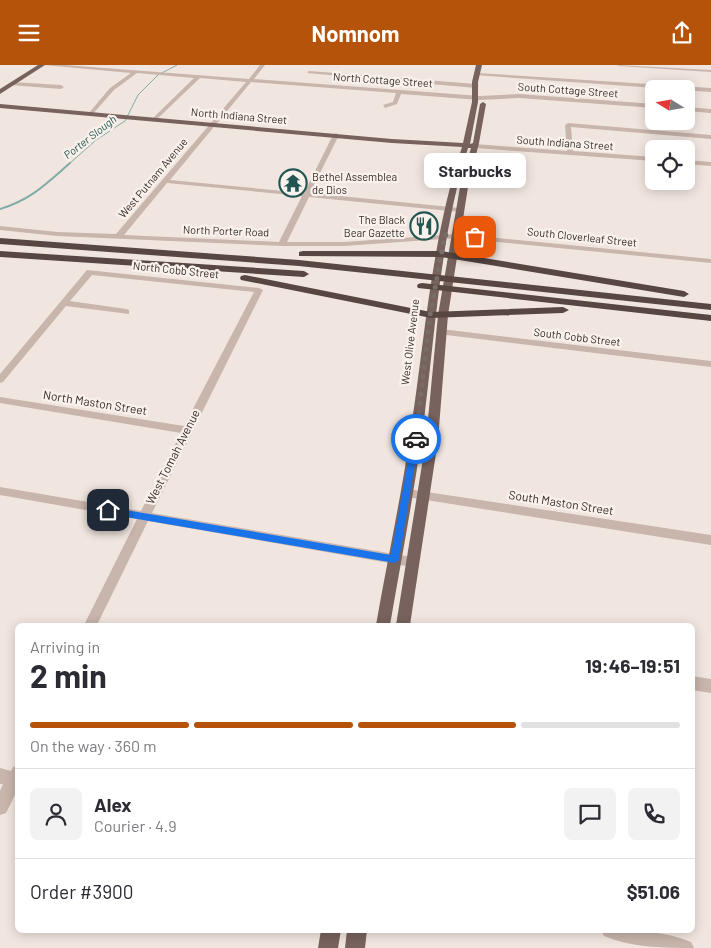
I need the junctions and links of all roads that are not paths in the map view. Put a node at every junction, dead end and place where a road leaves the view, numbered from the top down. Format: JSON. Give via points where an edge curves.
{"nodes":[{"id":1,"x":42,"y":65,"type":"edge"},
{"id":2,"x":46,"y":65,"type":"edge"},
{"id":3,"x":148,"y":65,"type":"edge"},
{"id":4,"x":263,"y":65,"type":"edge"},
{"id":5,"x":479,"y":65,"type":"edge"},
{"id":6,"x":486,"y":65,"type":"edge"},
{"id":7,"x":619,"y":65,"type":"edge"},
{"id":8,"x":711,"y":71,"type":"edge"},
{"id":9,"x":137,"y":72,"type":"junction"},
{"id":10,"x":309,"y":72,"type":"dead end"},
{"id":11,"x":481,"y":74,"type":"junction"},
{"id":12,"x":198,"y":77,"type":"junction"},
{"id":13,"x":250,"y":80,"type":"junction"},
{"id":14,"x":484,"y":83,"type":"dead end"},
{"id":15,"x":12,"y":84,"type":"junction"},
{"id":16,"x":476,"y":85,"type":"junction"},
{"id":17,"x":61,"y":87,"type":"dead end"},
{"id":18,"x":711,"y":90,"type":"edge"},
{"id":19,"x":0,"y":92,"type":"edge"},
{"id":20,"x":399,"y":92,"type":"junction"},
{"id":21,"x":481,"y":96,"type":"junction"},
{"id":22,"x":645,"y":105,"type":"edge"},
{"id":23,"x":0,"y":106,"type":"edge"},
{"id":24,"x":385,"y":106,"type":"dead end"},
{"id":25,"x":695,"y":110,"type":"edge"},
{"id":26,"x":711,"y":111,"type":"edge"},
{"id":27,"x":91,"y":114,"type":"junction"},
{"id":28,"x":155,"y":119,"type":"junction"},
{"id":29,"x":212,"y":124,"type":"junction"},
{"id":30,"x":336,"y":135,"type":"junction"},
{"id":31,"x":711,"y":137,"type":"edge"},
{"id":32,"x":466,"y":146,"type":"junction"},
{"id":33,"x":475,"y":146,"type":"junction"},
{"id":34,"x":570,"y":153,"type":"junction"},
{"id":35,"x":645,"y":158,"type":"edge"},
{"id":36,"x":695,"y":163,"type":"edge"},
{"id":37,"x":711,"y":164,"type":"edge"},
{"id":38,"x":165,"y":181,"type":"junction"},
{"id":39,"x":305,"y":195,"type":"junction"},
{"id":40,"x":450,"y":209,"type":"junction"},
{"id":41,"x":460,"y":210,"type":"junction"},
{"id":42,"x":0,"y":228,"type":"edge"},
{"id":43,"x":451,"y":235,"type":"junction"},
{"id":44,"x":118,"y":237,"type":"junction"},
{"id":45,"x":0,"y":241,"type":"edge"},
{"id":46,"x":282,"y":244,"type":"junction"},
{"id":47,"x":97,"y":248,"type":"junction"},
{"id":48,"x":0,"y":254,"type":"edge"},
{"id":49,"x":447,"y":255,"type":"junction"},
{"id":50,"x":711,"y":261,"type":"edge"},
{"id":51,"x":91,"y":266,"type":"junction"},
{"id":52,"x":416,"y":280,"type":"junction"},
{"id":53,"x":469,"y":286,"type":"junction"},
{"id":54,"x":259,"y":290,"type":"joint"},
{"id":55,"x":711,"y":299,"type":"edge"},
{"id":56,"x":64,"y":303,"type":"junction"},
{"id":57,"x":711,"y":307,"type":"edge"},
{"id":58,"x":126,"y":312,"type":"dead end"},
{"id":59,"x":430,"y":315,"type":"junction"},
{"id":60,"x":443,"y":315,"type":"junction"},
{"id":61,"x":711,"y":319,"type":"edge"},
{"id":62,"x":441,"y":332,"type":"junction"},
{"id":63,"x":425,"y":361,"type":"junction"},
{"id":64,"x":711,"y":364,"type":"edge"},
{"id":65,"x":0,"y":380,"type":"edge"},
{"id":66,"x":437,"y":385,"type":"junction"},
{"id":67,"x":0,"y":400,"type":"edge"},
{"id":68,"x":186,"y":430,"type":"junction"},
{"id":69,"x":0,"y":491,"type":"edge"},
{"id":70,"x":406,"y":493,"type":"junction"},
{"id":71,"x":423,"y":495,"type":"junction"},
{"id":72,"x":143,"y":517,"type":"junction"},
{"id":73,"x":711,"y":540,"type":"edge"},
{"id":74,"x":395,"y":560,"type":"junction"},
{"id":75,"x":412,"y":563,"type":"junction"},
{"id":76,"x":91,"y":623,"type":"edge"},
{"id":77,"x":383,"y":623,"type":"edge"},
{"id":78,"x":403,"y":623,"type":"edge"},
{"id":79,"x":695,"y":683,"type":"edge"},
{"id":80,"x":711,"y":686,"type":"edge"},
{"id":81,"x":10,"y":776,"type":"edge"},
{"id":82,"x":0,"y":807,"type":"edge"},
{"id":83,"x":330,"y":933,"type":"edge"},
{"id":84,"x":357,"y":933,"type":"edge"},
{"id":85,"x":622,"y":933,"type":"edge"},
{"id":86,"x":328,"y":948,"type":"edge"},
{"id":87,"x":355,"y":948,"type":"edge"},
{"id":88,"x":685,"y":948,"type":"edge"}],
"edges":[{"from":1,"to":15,"type":"main road"},
{"from":2,"to":9,"type":"street","name":"North Cottage Street"},
{"from":3,"to":9,"type":"street"},
{"from":4,"to":13,"type":"street","name":"West Putnam Avenue"},
{"from":5,"to":11,"type":"main road","name":"West Olive Avenue"},
{"from":6,"to":11,"type":"main road","name":"West Olive Avenue"},
{"from":7,"to":8,"type":"street"},
{"from":9,"to":12,"type":"street","name":"North Cottage Street"},
{"from":9,"to":27,"type":"street","via":[[112,89]]},
{"from":10,"to":16,"type":"street"},
{"from":11,"to":14,"type":"main road","name":"West Olive Avenue"},
{"from":11,"to":16,"type":"main road","name":"West Olive Avenue"},
{"from":11,"to":18,"type":"street"},
{"from":12,"to":13,"type":"street","name":"North Cottage Street"},
{"from":12,"to":28,"type":"street"},
{"from":13,"to":20,"type":"street","name":"North Cottage Street"},
{"from":13,"to":29,"type":"street","name":"West Putnam Avenue"},
{"from":15,"to":17,"type":"street"},
{"from":15,"to":19,"type":"main road"},
{"from":16,"to":21,"type":"main road","name":"West Olive Avenue"},
{"from":20,"to":21,"type":"street","name":"North Cottage Street"},
{"from":20,"to":24,"type":"street","via":[[395,103]]},
{"from":21,"to":22,"type":"street","name":"South Cottage Street"},
{"from":21,"to":32,"type":"main road","name":"West Olive Avenue"},
{"from":21,"to":33,"type":"main road","name":"West Olive Avenue"},
{"from":23,"to":27,"type":"main road","name":"North Indiana Street"},
{"from":25,"to":26,"type":"street"},
{"from":27,"to":28,"type":"main road","name":"North Indiana Street"},
{"from":28,"to":29,"type":"main road","name":"North Indiana Street"},
{"from":29,"to":30,"type":"main road","name":"North Indiana Street"},
{"from":29,"to":38,"type":"street","name":"West Putnam Avenue"},
{"from":30,"to":32,"type":"main road","name":"North Indiana Street"},
{"from":30,"to":39,"type":"street"},
{"from":31,"to":34,"type":"street","via":[[568,125]]},
{"from":32,"to":33,"type":"main road","name":"North Indiana Street"},
{"from":32,"to":40,"type":"main road","name":"West Olive Avenue","via":[[457,170]]},
{"from":33,"to":34,"type":"street","name":"South Indiana Street"},
{"from":33,"to":41,"type":"main road","name":"West Olive Avenue"},
{"from":34,"to":35,"type":"street","name":"South Indiana Street"},
{"from":36,"to":37,"type":"street"},
{"from":38,"to":39,"type":"street"},
{"from":38,"to":44,"type":"street","name":"West Putnam Avenue"},
{"from":39,"to":40,"type":"street"},
{"from":39,"to":46,"type":"street"},
{"from":40,"to":41,"type":"street"},
{"from":40,"to":43,"type":"main road","name":"West Olive Avenue"},
{"from":41,"to":43,"type":"main road","name":"West Olive Avenue"},
{"from":42,"to":44,"type":"street","name":"North Porter Road"},
{"from":43,"to":46,"type":"street","name":"North Porter Road","via":[[344,244]]},
{"from":43,"to":49,"type":"main road","name":"West Olive Avenue"},
{"from":43,"to":49,"type":"main road","name":"West Olive Avenue"},
{"from":43,"to":50,"type":"street","name":"South Cloverleaf Street"},
{"from":44,"to":46,"type":"street","name":"North Porter Road"},
{"from":45,"to":47,"type":"highway"},
{"from":47,"to":49,"type":"highway","via":[[253,254]]},
{"from":47,"to":52,"type":"highway","via":[[281,261]]},
{"from":48,"to":51,"type":"highway"},
{"from":49,"to":55,"type":"highway"},
{"from":49,"to":59,"type":"main road","name":"West Olive Avenue"},
{"from":49,"to":60,"type":"main road","name":"West Olive Avenue"},
{"from":51,"to":52,"type":"highway"},
{"from":51,"to":54,"type":"street","name":"North Cobb Street"},
{"from":51,"to":56,"type":"street"},
{"from":51,"to":59,"type":"highway","via":[[256,279]]},
{"from":52,"to":53,"type":"highway"},
{"from":53,"to":57,"type":"highway"},
{"from":53,"to":61,"type":"highway"},
{"from":54,"to":68,"type":"street","name":"West Tomah Avenue"},
{"from":56,"to":58,"type":"street"},
{"from":56,"to":65,"type":"street"},
{"from":59,"to":60,"type":"highway"},
{"from":59,"to":63,"type":"main road","name":"West Olive Avenue"},
{"from":60,"to":61,"type":"highway","via":[[572,310]]},
{"from":60,"to":62,"type":"main road","name":"West Olive Avenue"},
{"from":62,"to":64,"type":"street","name":"South Cobb Street"},
{"from":62,"to":66,"type":"main road","name":"West Olive Avenue"},
{"from":63,"to":66,"type":"main road","via":[[430,364],[431,379]]},
{"from":63,"to":70,"type":"main road","name":"West Olive Avenue"},
{"from":66,"to":71,"type":"main road","name":"West Olive Avenue"},
{"from":67,"to":68,"type":"street","name":"North Maston Street"},
{"from":68,"to":72,"type":"street","name":"West Tomah Avenue"},
{"from":69,"to":72,"type":"street"},
{"from":70,"to":71,"type":"street","name":"South Maston Street"},
{"from":70,"to":74,"type":"main road","name":"West Olive Avenue"},
{"from":71,"to":73,"type":"street","name":"South Maston Street"},
{"from":71,"to":75,"type":"main road","name":"West Olive Avenue"},
{"from":72,"to":74,"type":"street"},
{"from":72,"to":76,"type":"street","name":"West Tomah Avenue"},
{"from":74,"to":75,"type":"street"},
{"from":74,"to":77,"type":"main road","name":"West Olive Avenue"},
{"from":75,"to":78,"type":"main road","name":"West Olive Avenue"},
{"from":79,"to":80,"type":"street"},
{"from":81,"to":82,"type":"street"},
{"from":83,"to":86,"type":"main road"},
{"from":84,"to":87,"type":"main road"},
{"from":85,"to":88,"type":"street"}]}
